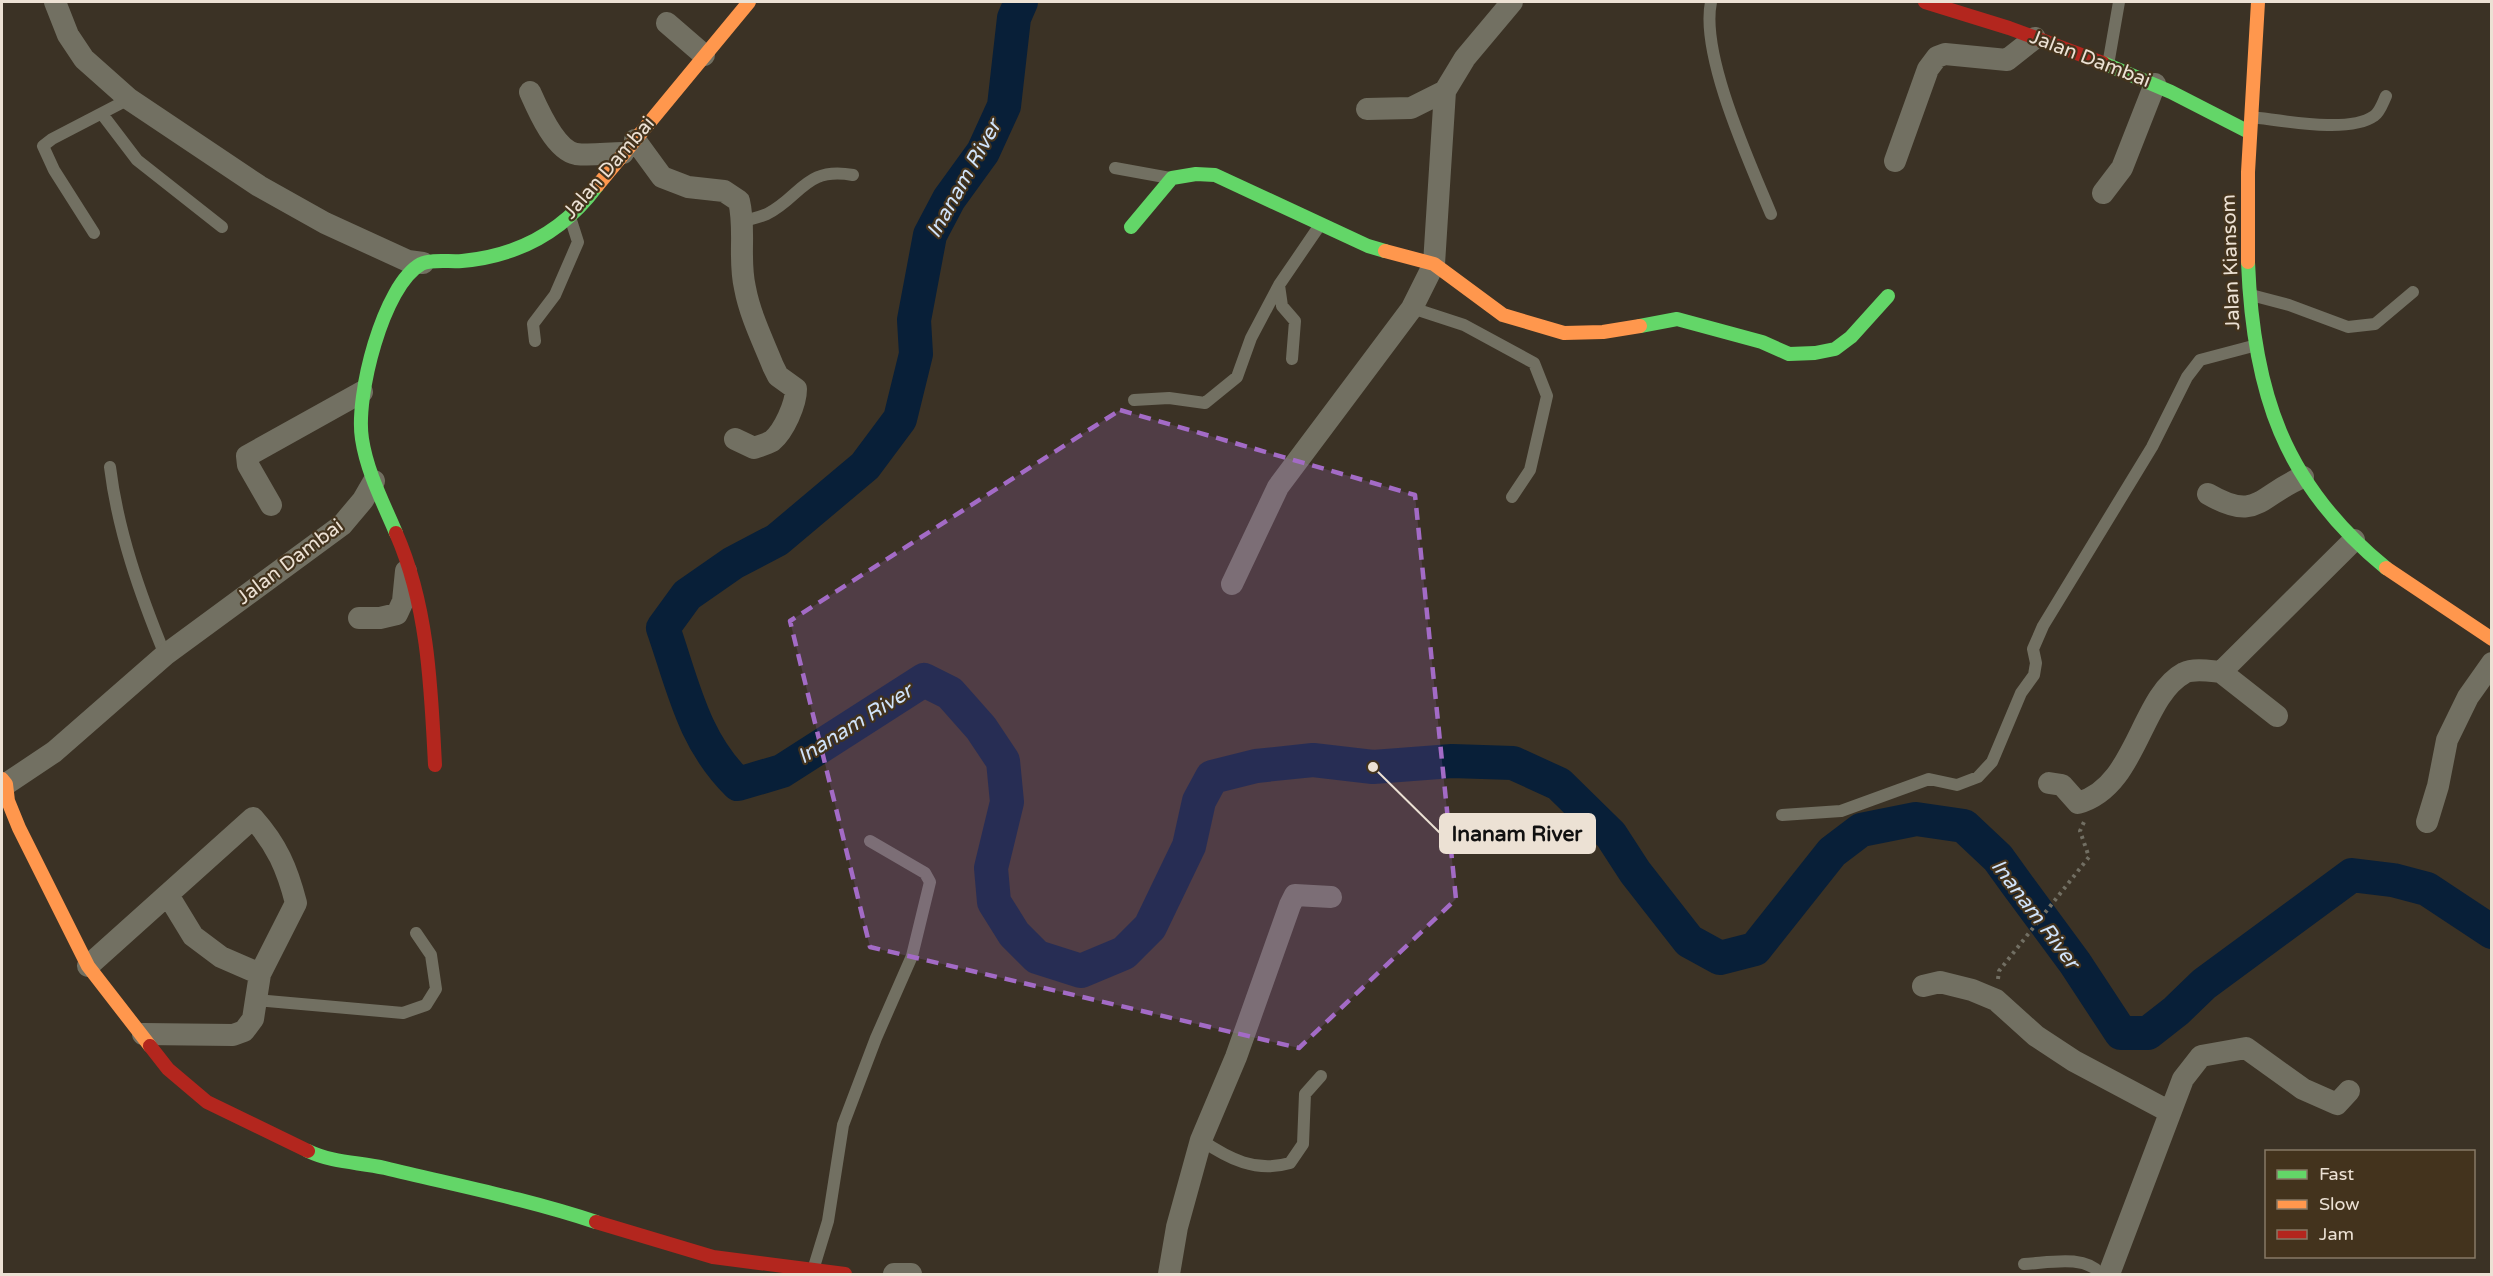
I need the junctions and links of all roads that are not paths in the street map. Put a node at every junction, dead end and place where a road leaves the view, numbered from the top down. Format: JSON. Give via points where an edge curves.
{"nodes":[{"id":1,"x":55,"y":2,"type":"edge"},
{"id":2,"x":749,"y":2,"type":"edge"},
{"id":3,"x":1512,"y":2,"type":"edge"},
{"id":4,"x":1711,"y":2,"type":"edge"},
{"id":5,"x":1925,"y":2,"type":"edge"},
{"id":6,"x":2119,"y":2,"type":"edge"},
{"id":7,"x":2258,"y":2,"type":"edge"},
{"id":8,"x":667,"y":23,"type":"dead end"},
{"id":9,"x":2035,"y":38,"type":"junction"},
{"id":10,"x":704,"y":55,"type":"junction"},
{"id":11,"x":2108,"y":65,"type":"junction"},
{"id":12,"x":2155,"y":84,"type":"junction"},
{"id":13,"x":1445,"y":91,"type":"junction"},
{"id":14,"x":530,"y":92,"type":"dead end"},
{"id":15,"x":2386,"y":96,"type":"dead end"},
{"id":16,"x":129,"y":99,"type":"junction"},
{"id":17,"x":1367,"y":109,"type":"dead end"},
{"id":18,"x":102,"y":114,"type":"junction"},
{"id":19,"x":2249,"y":117,"type":"junction"},
{"id":20,"x":2249,"y":132,"type":"junction"},
{"id":21,"x":629,"y":147,"type":"junction"},
{"id":22,"x":1895,"y":161,"type":"dead end"},
{"id":23,"x":1115,"y":168,"type":"dead end"},
{"id":24,"x":853,"y":175,"type":"dead end"},
{"id":25,"x":1172,"y":178,"type":"junction"},
{"id":26,"x":2103,"y":193,"type":"dead end"},
{"id":27,"x":1771,"y":214,"type":"dead end"},
{"id":28,"x":569,"y":215,"type":"junction"},
{"id":29,"x":744,"y":222,"type":"junction"},
{"id":30,"x":1320,"y":224,"type":"junction"},
{"id":31,"x":222,"y":227,"type":"dead end"},
{"id":32,"x":1131,"y":227,"type":"dead end"},
{"id":33,"x":94,"y":233,"type":"dead end"},
{"id":34,"x":423,"y":263,"type":"junction"},
{"id":35,"x":1434,"y":264,"type":"junction"},
{"id":36,"x":1278,"y":285,"type":"junction"},
{"id":37,"x":2413,"y":292,"type":"dead end"},
{"id":38,"x":2247,"y":293,"type":"junction"},
{"id":39,"x":1888,"y":296,"type":"dead end"},
{"id":40,"x":1412,"y":308,"type":"junction"},
{"id":41,"x":535,"y":341,"type":"dead end"},
{"id":42,"x":2253,"y":346,"type":"junction"},
{"id":43,"x":1292,"y":359,"type":"dead end"},
{"id":44,"x":362,"y":392,"type":"junction"},
{"id":45,"x":1134,"y":400,"type":"dead end"},
{"id":46,"x":735,"y":440,"type":"dead end"},
{"id":47,"x":110,"y":467,"type":"dead end"},
{"id":48,"x":2303,"y":477,"type":"junction"},
{"id":49,"x":374,"y":481,"type":"junction"},
{"id":50,"x":2208,"y":494,"type":"dead end"},
{"id":51,"x":1512,"y":497,"type":"dead end"},
{"id":52,"x":271,"y":505,"type":"dead end"},
{"id":53,"x":2354,"y":540,"type":"junction"},
{"id":54,"x":409,"y":564,"type":"junction"},
{"id":55,"x":1232,"y":584,"type":"dead end"},
{"id":56,"x":359,"y":618,"type":"dead end"},
{"id":57,"x":2492,"y":639,"type":"edge"},
{"id":58,"x":165,"y":655,"type":"junction"},
{"id":59,"x":2492,"y":663,"type":"edge"},
{"id":60,"x":2221,"y":672,"type":"junction"},
{"id":61,"x":2277,"y":716,"type":"dead end"},
{"id":62,"x":435,"y":765,"type":"dead end"},
{"id":63,"x":4,"y":781,"type":"edge"},
{"id":64,"x":2049,"y":783,"type":"dead end"},
{"id":65,"x":1782,"y":815,"type":"dead end"},
{"id":66,"x":2427,"y":822,"type":"dead end"},
{"id":67,"x":870,"y":841,"type":"dead end"},
{"id":68,"x":168,"y":895,"type":"junction"},
{"id":69,"x":1331,"y":897,"type":"dead end"},
{"id":70,"x":416,"y":933,"type":"dead end"},
{"id":71,"x":88,"y":966,"type":"junction"},
{"id":72,"x":260,"y":974,"type":"junction"},
{"id":73,"x":1923,"y":986,"type":"dead end"},
{"id":74,"x":256,"y":1000,"type":"junction"},
{"id":75,"x":143,"y":1034,"type":"junction"},
{"id":76,"x":1321,"y":1076,"type":"dead end"},
{"id":77,"x":2349,"y":1092,"type":"dead end"},
{"id":78,"x":2170,"y":1112,"type":"junction"},
{"id":79,"x":1201,"y":1140,"type":"junction"},
{"id":80,"x":2024,"y":1264,"type":"dead end"},
{"id":81,"x":813,"y":1271,"type":"junction"},
{"id":82,"x":845,"y":1275,"type":"edge"},
{"id":83,"x":894,"y":1275,"type":"edge"},
{"id":84,"x":911,"y":1275,"type":"edge"},
{"id":85,"x":1169,"y":1275,"type":"edge"},
{"id":86,"x":2101,"y":1275,"type":"edge"},
{"id":87,"x":2109,"y":1275,"type":"edge"}],
"edges":[{"from":1,"to":16,"type":"street","via":[[68,35],[84,59]]},
{"from":2,"to":10,"type":"street","name":"Jalan Dambai"},
{"from":3,"to":13,"type":"street","via":[[1465,58]]},
{"from":4,"to":27,"type":"lane","via":[[1708,17],[1715,58],[1740,142]]},
{"from":5,"to":9,"type":"street","name":"Jalan Dambai","via":[[1993,21]]},
{"from":6,"to":11,"type":"lane"},
{"from":7,"to":19,"type":"street","name":"Jalan Kiansom"},
{"from":8,"to":10,"type":"street"},
{"from":9,"to":11,"type":"street","name":"Jalan Dambai"},
{"from":9,"to":22,"type":"street","via":[[2007,60],[1945,54],[1937,57]]},
{"from":10,"to":21,"type":"street","name":"Jalan Dambai"},
{"from":11,"to":12,"type":"street","name":"Jalan Dambai"},
{"from":12,"to":20,"type":"street","name":"Jalan Dambai"},
{"from":12,"to":26,"type":"street","via":[[2122,168]]},
{"from":13,"to":17,"type":"street","via":[[1411,108]]},
{"from":13,"to":35,"type":"street"},
{"from":14,"to":21,"type":"street","via":[[557,141],[574,154]]},
{"from":15,"to":19,"type":"lane","via":[[2376,115],[2357,123]]},
{"from":16,"to":18,"type":"lane"},
{"from":16,"to":34,"type":"street","via":[[259,186],[316,218],[400,258]]},
{"from":18,"to":31,"type":"lane","via":[[137,160]]},
{"from":18,"to":33,"type":"lane","via":[[43,146]]},
{"from":19,"to":20,"type":"street","name":"Jalan Kiansom"},
{"from":20,"to":38,"type":"street","name":"Jalan Kiansom"},
{"from":21,"to":28,"type":"street","name":"Jalan Dambai"},
{"from":21,"to":29,"type":"street","via":[[662,177],[688,187],[724,191],[739,201]]},
{"from":23,"to":25,"type":"lane"},
{"from":24,"to":29,"type":"lane","via":[[836,172],[803,184],[767,214]]},
{"from":25,"to":30,"type":"street","via":[[1215,175]]},
{"from":25,"to":32,"type":"street"},
{"from":28,"to":34,"type":"street","name":"Jalan Dambai","via":[[544,238],[515,250],[464,261]]},
{"from":28,"to":41,"type":"lane","via":[[578,242],[555,295],[533,324]]},
{"from":29,"to":46,"type":"street","via":[[744,288],[773,366],[778,376],[796,389],[796,397],[783,427],[771,441],[754,448]]},
{"from":30,"to":35,"type":"street","via":[[1368,246]]},
{"from":30,"to":36,"type":"lane"},
{"from":34,"to":44,"type":"street","via":[[395,291]]},
{"from":35,"to":39,"type":"street","via":[[1503,315],[1564,333],[1604,332],[1677,320],[1762,342],[1789,354],[1835,348],[1865,324]]},
{"from":35,"to":40,"type":"street"},
{"from":36,"to":43,"type":"lane","via":[[1282,306],[1295,321]]},
{"from":36,"to":45,"type":"lane","via":[[1251,338],[1237,377],[1205,402]]},
{"from":37,"to":38,"type":"lane","via":[[2375,324],[2348,327]]},
{"from":38,"to":42,"type":"street","name":"Jalan Kiansom"},
{"from":40,"to":51,"type":"lane","via":[[1464,325],[1534,363],[1547,396],[1530,470]]},
{"from":40,"to":55,"type":"street","via":[[1278,487]]},
{"from":42,"to":48,"type":"street","name":"Jalan Kiansom","via":[[2274,422]]},
{"from":42,"to":65,"type":"lane","via":[[2200,360],[2187,377],[2152,447],[2043,626],[2033,649],[2034,675],[2021,693],[1992,762],[1978,777],[1957,784],[1929,779],[1841,812]]},
{"from":44,"to":49,"type":"street","via":[[362,448]]},
{"from":44,"to":52,"type":"street","via":[[247,456],[248,465]]},
{"from":47,"to":58,"type":"lane","via":[[115,510],[143,602]]},
{"from":48,"to":50,"type":"street","via":[[2283,485],[2253,507],[2232,507]]},
{"from":48,"to":53,"type":"street","name":"Jalan Kiansom"},
{"from":49,"to":54,"type":"street"},
{"from":49,"to":58,"type":"street","name":"Jalan Dambai","via":[[342,525]]},
{"from":53,"to":57,"type":"street","name":"Jalan Kiansom","via":[[2436,603]]},
{"from":53,"to":60,"type":"street"},
{"from":54,"to":56,"type":"street","via":[[397,614]]},
{"from":54,"to":62,"type":"street","via":[[430,664]]},
{"from":58,"to":63,"type":"street","name":"Jalan Dambai","via":[[54,752]]},
{"from":59,"to":66,"type":"street","via":[[2468,697],[2447,740]]},
{"from":60,"to":61,"type":"street"},
{"from":60,"to":64,"type":"street","via":[[2185,673],[2165,692],[2121,771],[2091,799],[2078,803],[2062,785]]},
{"from":63,"to":71,"type":"street","via":[[19,828]]},
{"from":67,"to":81,"type":"lane","via":[[924,873],[930,882],[912,956],[843,1125],[828,1221]]},
{"from":68,"to":71,"type":"street"},
{"from":68,"to":72,"type":"street","via":[[193,936],[221,957]]},
{"from":68,"to":72,"type":"street","via":[[253,818],[272,840],[288,873],[296,903]]},
{"from":69,"to":79,"type":"street","via":[[1295,895]]},
{"from":70,"to":74,"type":"lane","via":[[431,955],[436,989],[426,1005],[403,1013]]},
{"from":71,"to":75,"type":"street"},
{"from":72,"to":74,"type":"street"},
{"from":73,"to":78,"type":"street","via":[[1940,982],[1996,1000],[2036,1036],[2074,1061]]},
{"from":74,"to":75,"type":"street","via":[[253,1019],[244,1031],[233,1035]]},
{"from":75,"to":81,"type":"street","via":[[168,1069],[207,1102],[325,1159],[380,1167],[557,1209],[713,1257]]},
{"from":76,"to":79,"type":"lane","via":[[1305,1094],[1303,1143],[1290,1163],[1256,1167],[1227,1158]]},
{"from":77,"to":78,"type":"street","via":[[2337,1104],[2303,1089],[2246,1048],[2201,1056],[2182,1079]]},
{"from":78,"to":87,"type":"street"},
{"from":79,"to":85,"type":"street","via":[[1177,1227]]},
{"from":80,"to":86,"type":"lane","via":[[2080,1262]]},
{"from":81,"to":82,"type":"street"},
{"from":83,"to":84,"type":"street"}]}
